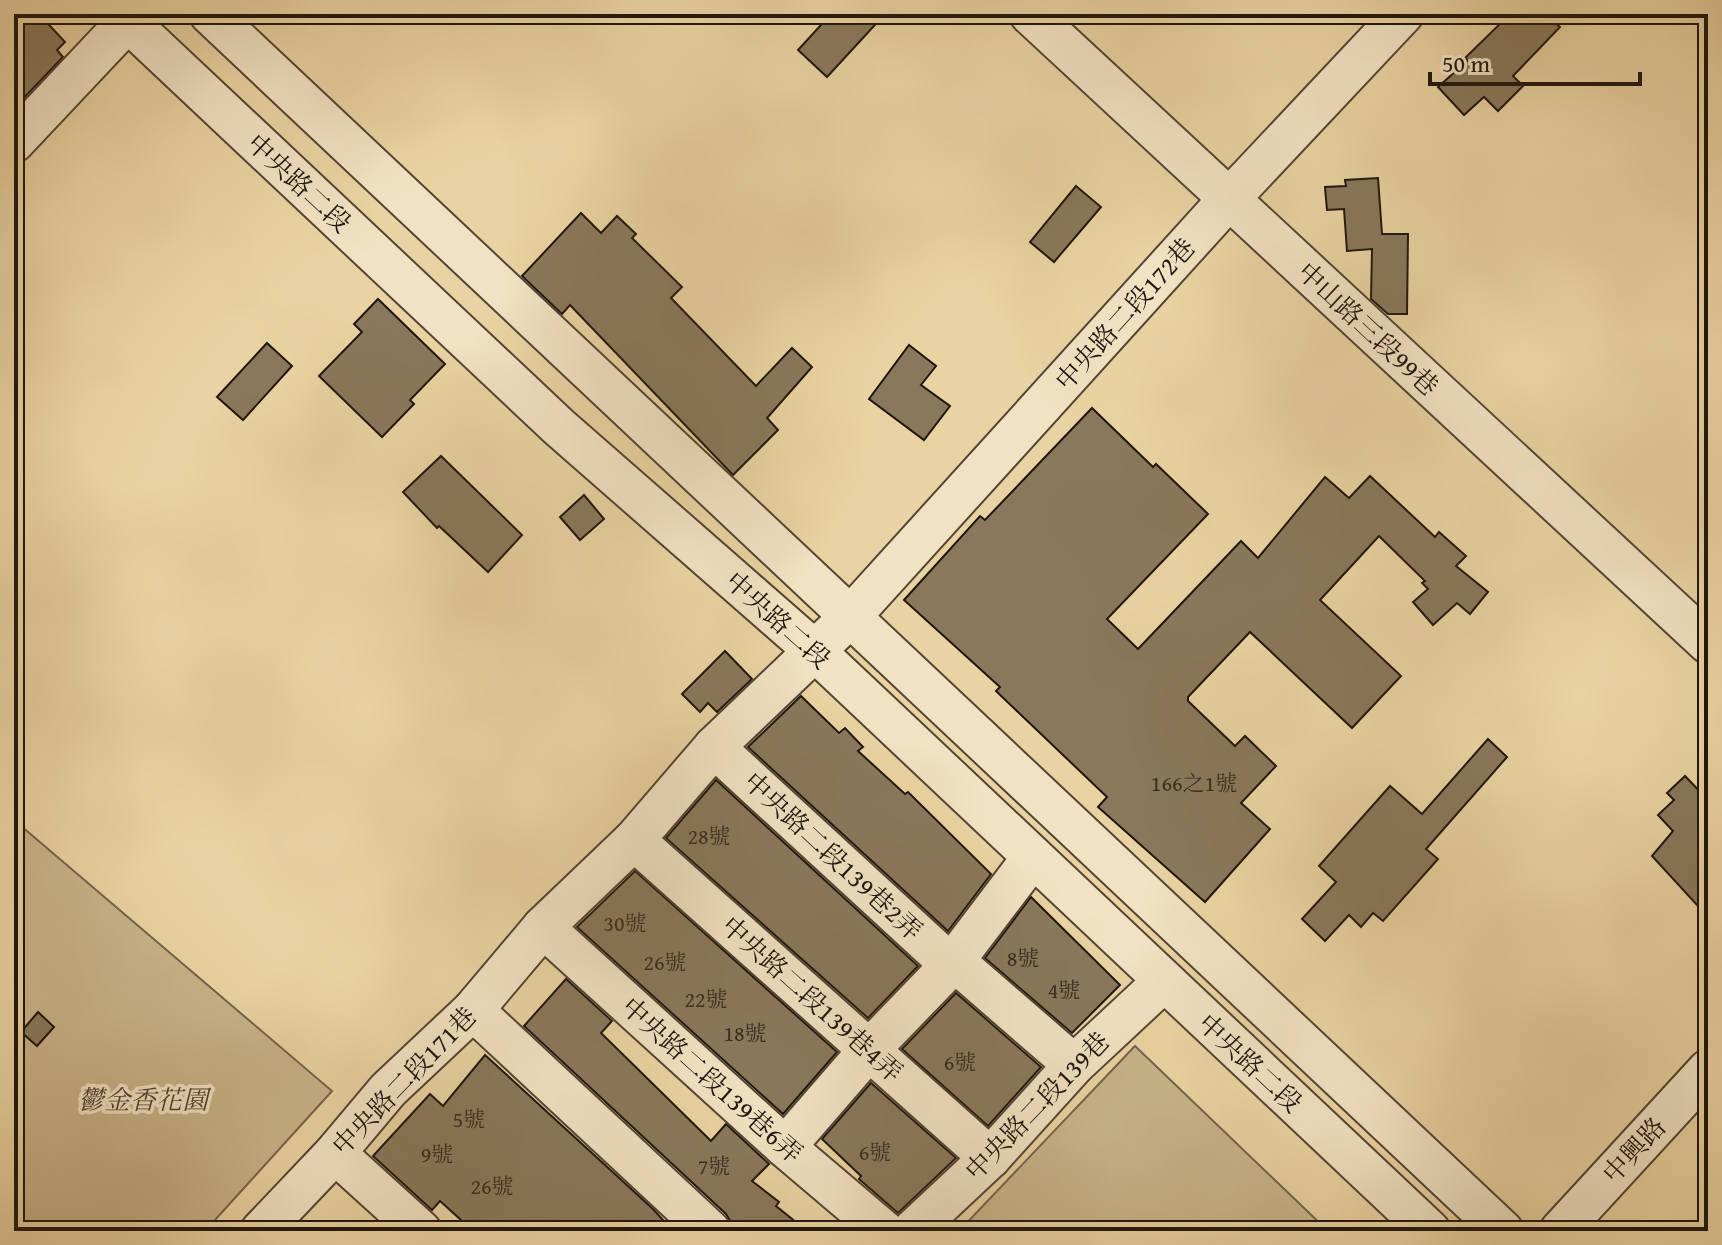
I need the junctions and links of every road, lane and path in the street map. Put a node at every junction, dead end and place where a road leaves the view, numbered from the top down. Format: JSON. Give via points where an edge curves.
{"nodes":[{"id":1,"x":210,"y":14,"type":"edge"},
{"id":2,"x":1030,"y":14,"type":"edge"},
{"id":3,"x":1403,"y":14,"type":"edge"},
{"id":4,"x":126,"y":17,"type":"edge"},
{"id":5,"x":14,"y":142,"type":"edge"},
{"id":6,"x":1228,"y":200,"type":"junction"},
{"id":7,"x":850,"y":617,"type":"junction"},
{"id":8,"x":1708,"y":643,"type":"edge"},
{"id":9,"x":816,"y":652,"type":"junction"},
{"id":10,"x":714,"y":747,"type":"junction"},
{"id":11,"x":634,"y":840,"type":"junction"},
{"id":12,"x":1033,"y":857,"type":"junction"},
{"id":13,"x":543,"y":927,"type":"junction"},
{"id":14,"x":952,"y":963,"type":"junction"},
{"id":15,"x":1163,"y":982,"type":"junction"},
{"id":16,"x":473,"y":1010,"type":"junction"},
{"id":17,"x":869,"y":1050,"type":"junction"},
{"id":18,"x":1074,"y":1065,"type":"junction"},
{"id":19,"x":1708,"y":1070,"type":"edge"},
{"id":20,"x":785,"y":1147,"type":"junction"},
{"id":21,"x":335,"y":1153,"type":"junction"},
{"id":22,"x":990,"y":1158,"type":"junction"},
{"id":23,"x":261,"y":1231,"type":"edge"},
{"id":24,"x":421,"y":1231,"type":"edge"},
{"id":25,"x":710,"y":1231,"type":"edge"},
{"id":26,"x":884,"y":1231,"type":"edge"},
{"id":27,"x":912,"y":1231,"type":"edge"},
{"id":28,"x":1430,"y":1231,"type":"edge"},
{"id":29,"x":1503,"y":1231,"type":"edge"},
{"id":30,"x":1560,"y":1231,"type":"edge"}],
"edges":[{"from":1,"to":7,"type":"street","name":"中央路二段"},
{"from":2,"to":6,"type":"street","name":"中山路三段99巷"},
{"from":3,"to":6,"type":"street","name":"中央路二段172巷"},
{"from":4,"to":5,"type":"street"},
{"from":4,"to":9,"type":"street","name":"中央路二段","via":[[559,427]]},
{"from":6,"to":7,"type":"street","name":"中央路二段172巷"},
{"from":6,"to":8,"type":"street","name":"中山路三段99巷"},
{"from":7,"to":9,"type":"street","name":"中央路二段172巷"},
{"from":7,"to":29,"type":"street","name":"中央路二段"},
{"from":9,"to":10,"type":"street","name":"中央路二段172巷"},
{"from":9,"to":12,"type":"street","name":"中央路二段"},
{"from":10,"to":11,"type":"street","name":"中央路二段171巷"},
{"from":10,"to":14,"type":"street","name":"中央路二段139巷2弄"},
{"from":11,"to":13,"type":"street","name":"中央路二段171巷"},
{"from":11,"to":17,"type":"street","name":"中央路二段139巷4弄"},
{"from":12,"to":14,"type":"street"},
{"from":12,"to":15,"type":"street","name":"中央路二段"},
{"from":13,"to":16,"type":"street","name":"中央路二段171巷"},
{"from":13,"to":20,"type":"street","name":"中央路二段139巷6弄"},
{"from":14,"to":17,"type":"street"},
{"from":14,"to":18,"type":"street","name":"中央路二段139巷2弄"},
{"from":15,"to":18,"type":"street","name":"中央路二段139巷"},
{"from":15,"to":28,"type":"street","name":"中央路二段"},
{"from":16,"to":21,"type":"street","name":"中央路二段171巷","via":[[388,1090]]},
{"from":16,"to":25,"type":"street"},
{"from":17,"to":20,"type":"street"},
{"from":17,"to":22,"type":"street","name":"中央路二段139巷4弄"},
{"from":18,"to":22,"type":"street","name":"中央路二段139巷"},
{"from":19,"to":30,"type":"street","name":"中興路"},
{"from":20,"to":26,"type":"street","name":"中央路二段139巷6弄"},
{"from":21,"to":23,"type":"street","name":"中央路二段171巷"},
{"from":21,"to":24,"type":"street"},
{"from":22,"to":27,"type":"street","name":"中央路二段139巷"}]}
